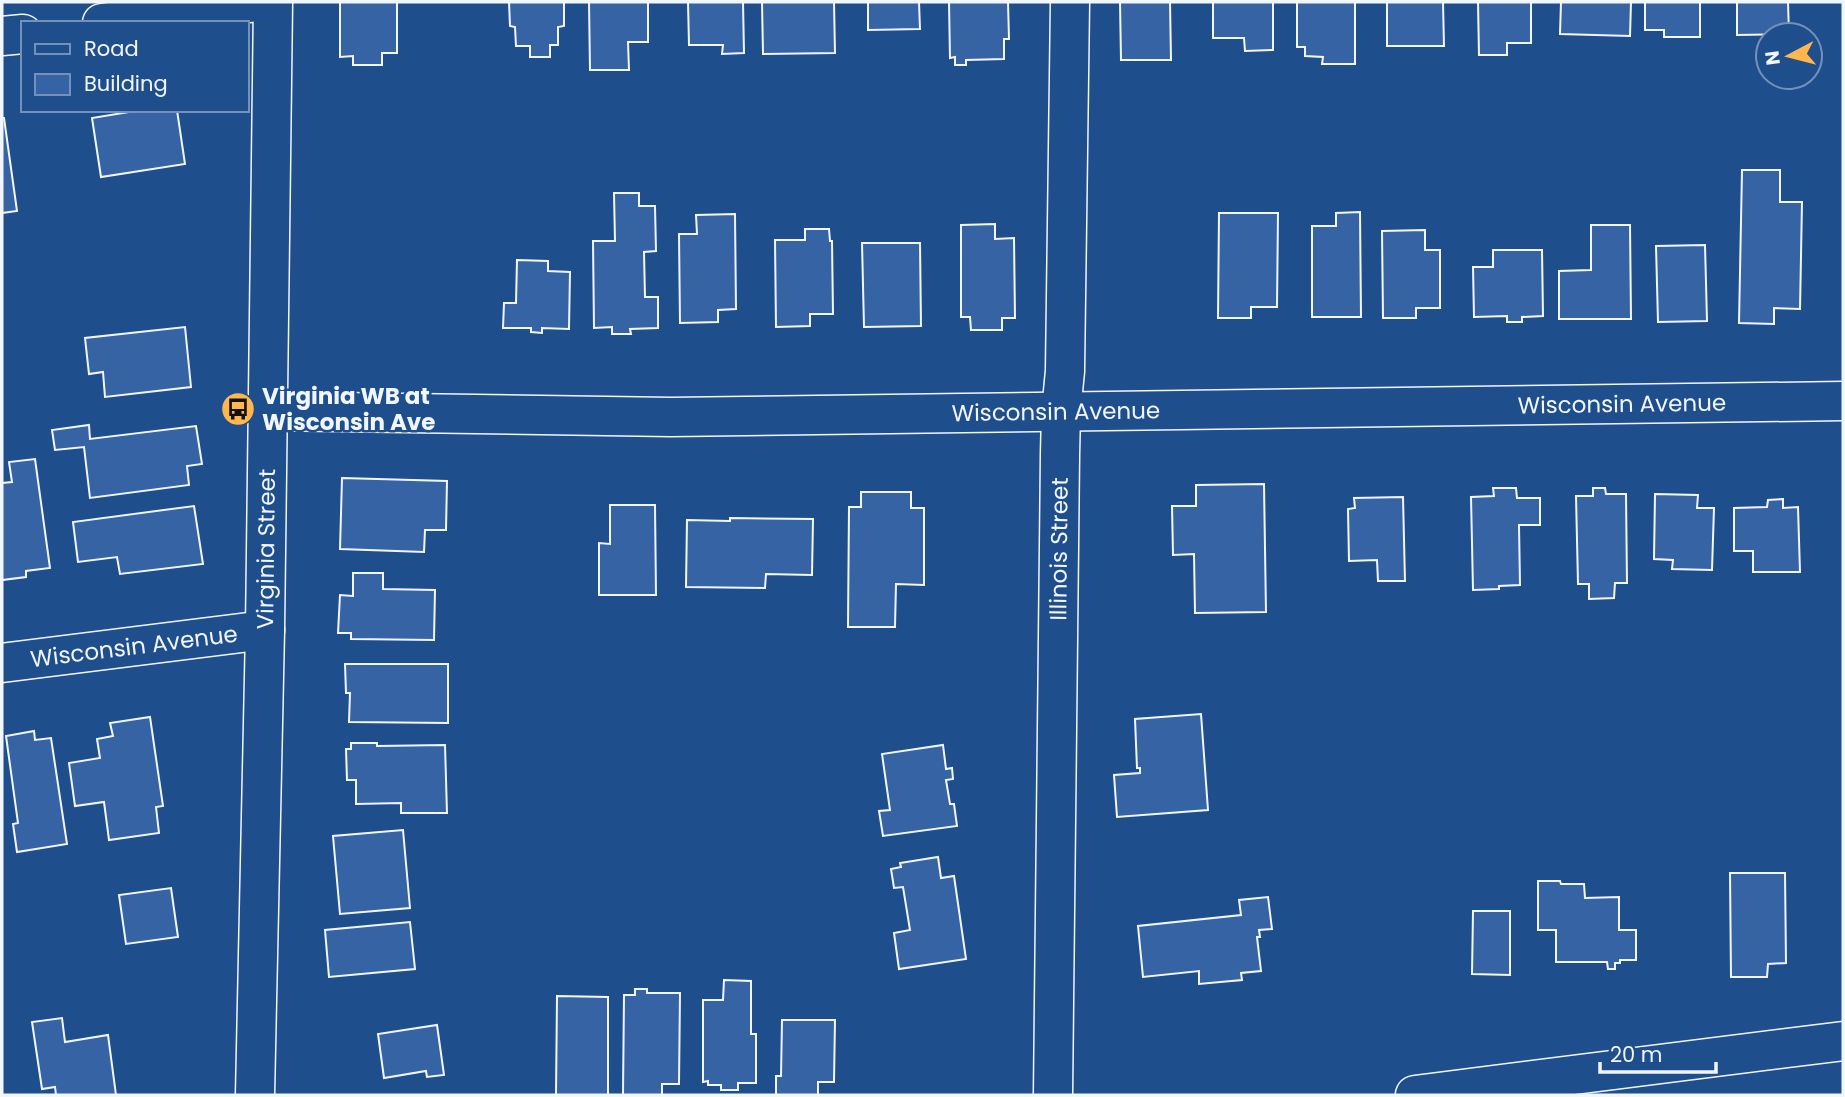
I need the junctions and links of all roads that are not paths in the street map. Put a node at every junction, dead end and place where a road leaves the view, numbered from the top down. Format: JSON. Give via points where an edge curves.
{"nodes":[{"id":1,"x":257,"y":2,"type":"edge"},
{"id":2,"x":274,"y":2,"type":"edge"},
{"id":3,"x":1070,"y":2,"type":"edge"},
{"id":4,"x":117,"y":21,"type":"edge"},
{"id":5,"x":21,"y":33,"type":"edge"},
{"id":6,"x":2,"y":36,"type":"edge"},
{"id":7,"x":1843,"y":401,"type":"edge"},
{"id":8,"x":268,"y":411,"type":"junction"},
{"id":9,"x":1061,"y":412,"type":"junction"},
{"id":10,"x":265,"y":630,"type":"junction"},
{"id":11,"x":2,"y":663,"type":"edge"},
{"id":12,"x":1843,"y":1041,"type":"edge"},
{"id":13,"x":255,"y":1095,"type":"edge"},
{"id":14,"x":1053,"y":1095,"type":"edge"},
{"id":15,"x":1415,"y":1095,"type":"edge"}],
"edges":[{"from":1,"to":4,"type":"street"},
{"from":2,"to":8,"type":"street","name":"Virginia Street"},
{"from":3,"to":9,"type":"street","name":"Illinois Street"},
{"from":5,"to":6,"type":"street"},
{"from":7,"to":9,"type":"street","name":"Wisconsin Avenue"},
{"from":8,"to":9,"type":"street","name":"Wisconsin Avenue","via":[[671,417]]},
{"from":8,"to":10,"type":"street","name":"Virginia Street"},
{"from":9,"to":14,"type":"street","name":"Illinois Street"},
{"from":10,"to":11,"type":"street","name":"Wisconsin Avenue"},
{"from":10,"to":13,"type":"street","name":"Virginia Street"},
{"from":12,"to":15,"type":"street"}]}
